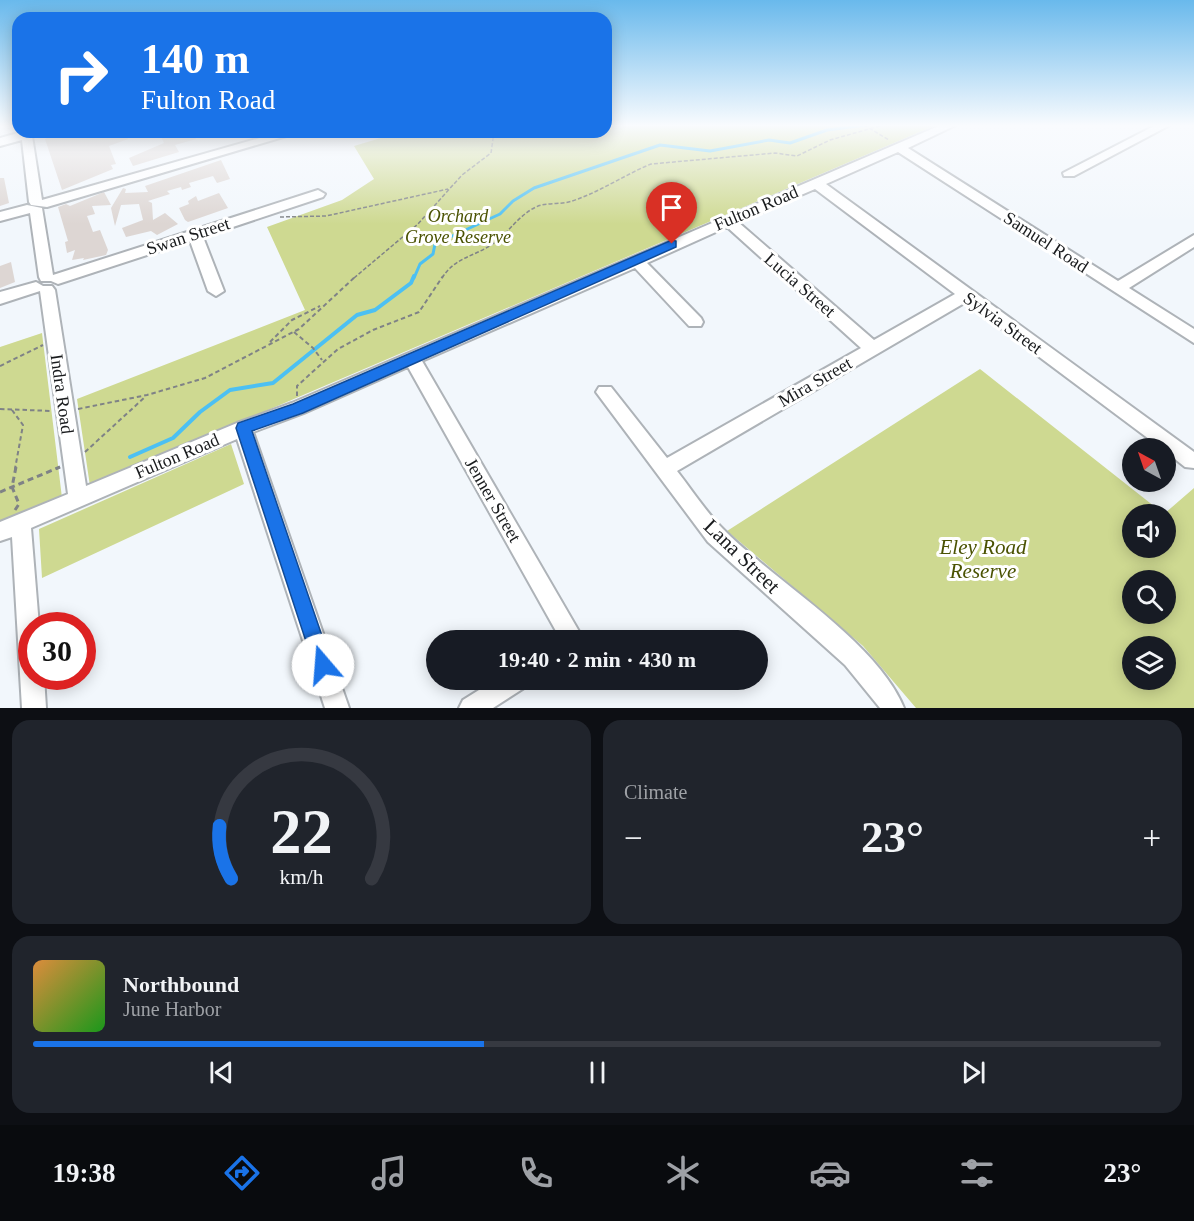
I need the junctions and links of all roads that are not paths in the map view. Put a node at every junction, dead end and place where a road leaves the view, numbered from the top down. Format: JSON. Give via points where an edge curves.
{"nodes":[{"id":1,"x":32,"y":158,"type":"edge"},
{"id":2,"x":204,"y":158,"type":"edge"},
{"id":3,"x":874,"y":158,"type":"edge"},
{"id":4,"x":916,"y":158,"type":"edge"},
{"id":5,"x":1099,"y":158,"type":"edge"},
{"id":6,"x":1069,"y":173,"type":"dead end"},
{"id":7,"x":816,"y":183,"type":"junction"},
{"id":8,"x":318,"y":194,"type":"dead end"},
{"id":9,"x":37,"y":206,"type":"junction"},
{"id":10,"x":0,"y":217,"type":"edge"},
{"id":11,"x":727,"y":220,"type":"junction"},
{"id":12,"x":195,"y":234,"type":"junction"},
{"id":13,"x":1194,"y":240,"type":"edge"},
{"id":14,"x":636,"y":260,"type":"junction"},
{"id":15,"x":47,"y":283,"type":"junction"},
{"id":16,"x":1118,"y":288,"type":"junction"},
{"id":17,"x":216,"y":291,"type":"dead end"},
{"id":18,"x":966,"y":295,"type":"junction"},
{"id":19,"x":0,"y":298,"type":"edge"},
{"id":20,"x":695,"y":322,"type":"dead end"},
{"id":21,"x":1194,"y":338,"type":"edge"},
{"id":22,"x":873,"y":349,"type":"junction"},
{"id":23,"x":412,"y":359,"type":"junction"},
{"id":24,"x":605,"y":392,"type":"dead end"},
{"id":25,"x":243,"y":428,"type":"junction"},
{"id":26,"x":1191,"y":461,"type":"dead end"},
{"id":27,"x":664,"y":469,"type":"junction"},
{"id":28,"x":78,"y":498,"type":"junction"},
{"id":29,"x":17,"y":518,"type":"junction"},
{"id":30,"x":0,"y":532,"type":"edge"},
{"id":31,"x":26,"y":612,"type":"edge"},
{"id":32,"x":567,"y":630,"type":"edge"},
{"id":33,"x":33,"y":690,"type":"edge"},
{"id":34,"x":500,"y":690,"type":"edge"},
{"id":35,"x":34,"y":708,"type":"edge"},
{"id":36,"x":337,"y":708,"type":"edge"},
{"id":37,"x":471,"y":708,"type":"edge"},
{"id":38,"x":891,"y":708,"type":"edge"}],
"edges":[{"from":1,"to":9,"type":"street","name":"Indra Road"},
{"from":2,"to":9,"type":"street"},
{"from":3,"to":7,"type":"street","name":"Fulton Road"},
{"from":4,"to":16,"type":"street","name":"Samuel Road"},
{"from":5,"to":6,"type":"street"},
{"from":7,"to":11,"type":"street","name":"Fulton Road"},
{"from":7,"to":18,"type":"street","name":"Sylvia Street"},
{"from":8,"to":12,"type":"street","name":"Swan Street"},
{"from":9,"to":10,"type":"street"},
{"from":9,"to":15,"type":"street","name":"Indra Road"},
{"from":11,"to":14,"type":"street","name":"Fulton Road"},
{"from":11,"to":22,"type":"street","name":"Lucia Street"},
{"from":12,"to":15,"type":"street","name":"Swan Street"},
{"from":12,"to":17,"type":"street"},
{"from":13,"to":16,"type":"street"},
{"from":14,"to":20,"type":"street"},
{"from":14,"to":23,"type":"street","name":"Fulton Road"},
{"from":15,"to":19,"type":"street","name":"Swan Street"},
{"from":15,"to":28,"type":"street","name":"Indra Road"},
{"from":16,"to":21,"type":"street","name":"Samuel Road"},
{"from":18,"to":22,"type":"street","name":"Mira Street"},
{"from":18,"to":26,"type":"street","name":"Sylvia Street"},
{"from":22,"to":27,"type":"street","name":"Mira Street"},
{"from":23,"to":25,"type":"street","name":"Fulton Road"},
{"from":23,"to":32,"type":"street","name":"Jenner Street"},
{"from":24,"to":27,"type":"street","name":"Lana Street"},
{"from":25,"to":28,"type":"street","name":"Fulton Road"},
{"from":25,"to":36,"type":"street"},
{"from":27,"to":38,"type":"street","name":"Lana Street","via":[[715,535],[853,657],[888,698]]},
{"from":28,"to":29,"type":"street","name":"Fulton Road"},
{"from":29,"to":30,"type":"street","name":"Fulton Road"},
{"from":29,"to":31,"type":"street"},
{"from":33,"to":35,"type":"street"},
{"from":34,"to":37,"type":"street"}]}
